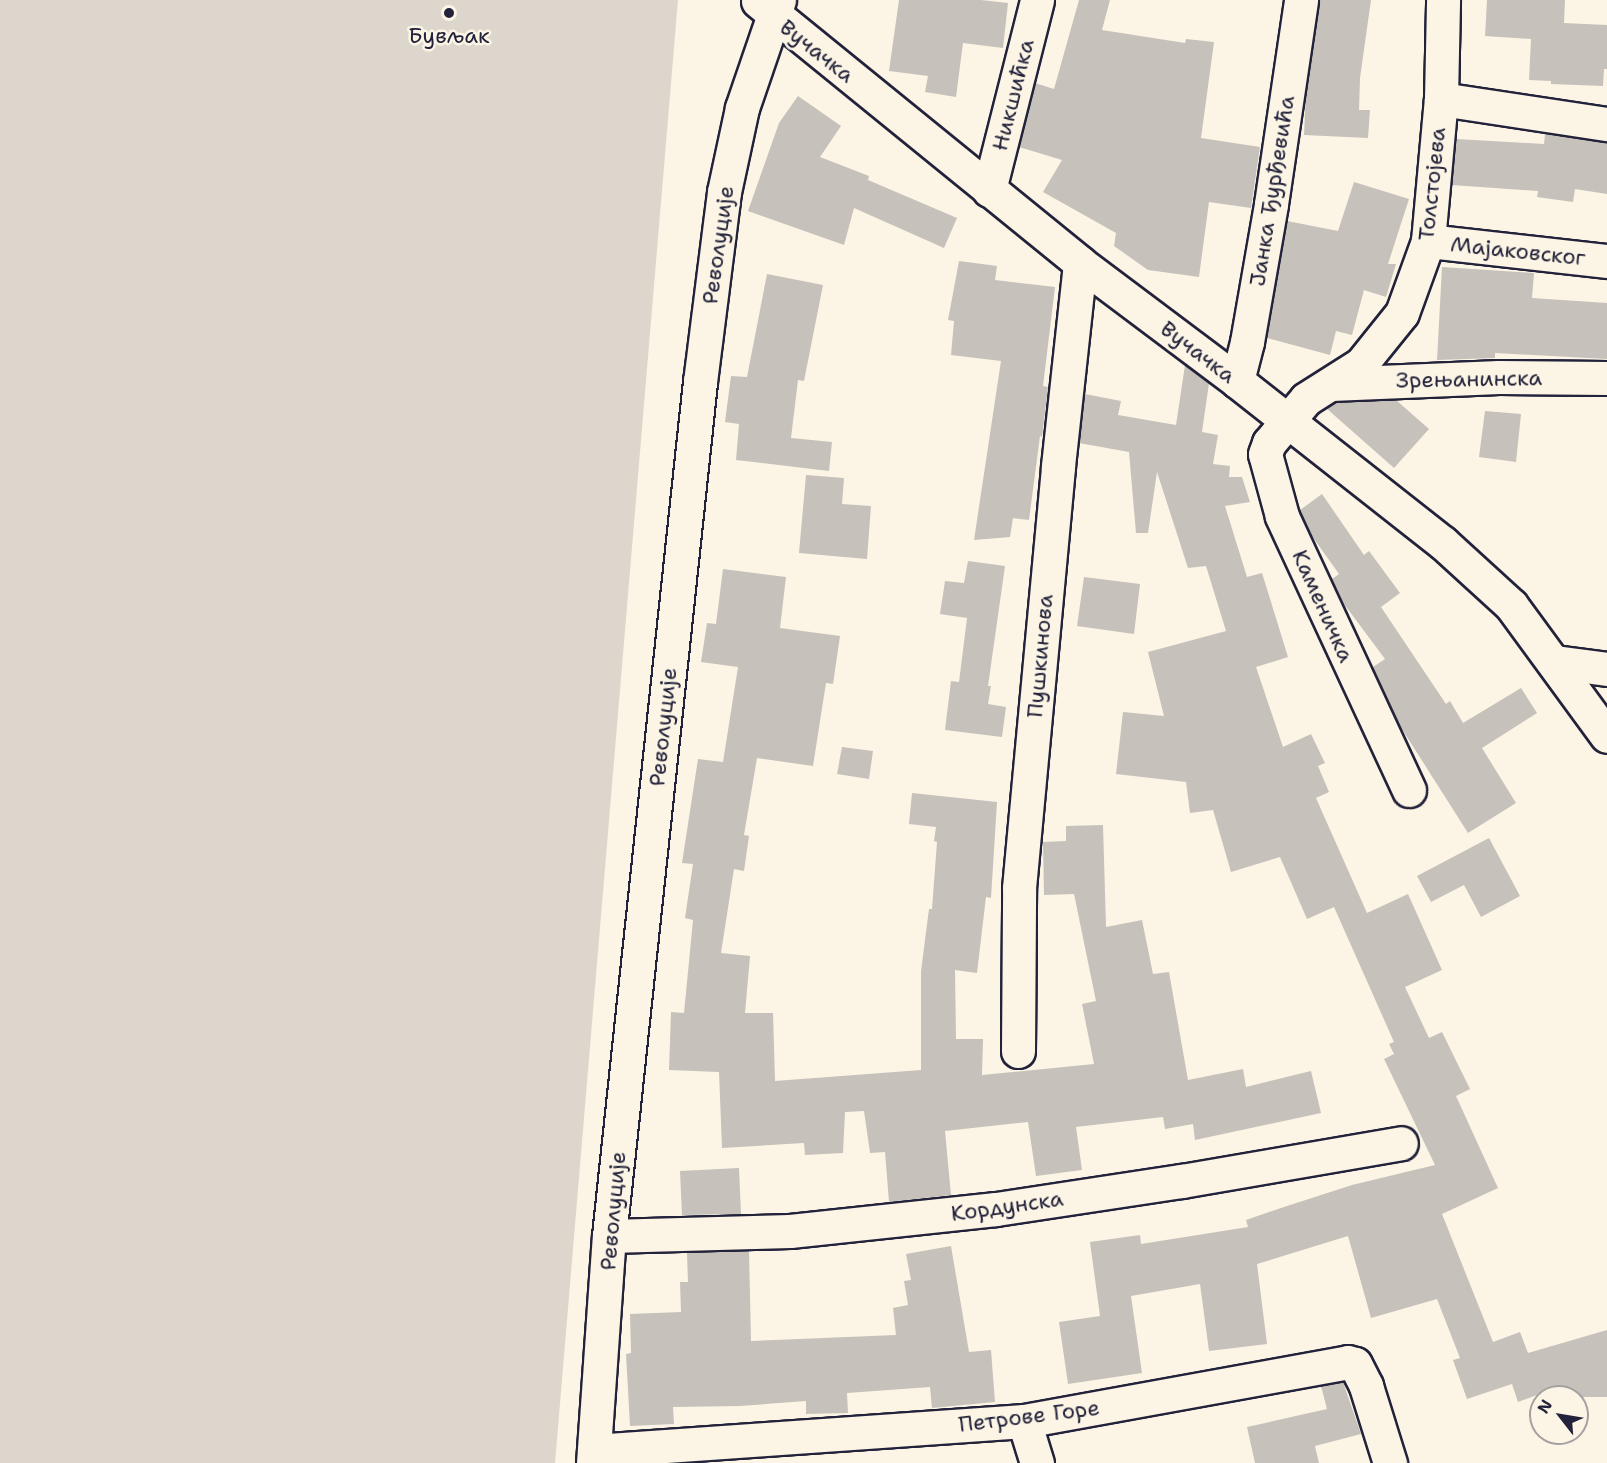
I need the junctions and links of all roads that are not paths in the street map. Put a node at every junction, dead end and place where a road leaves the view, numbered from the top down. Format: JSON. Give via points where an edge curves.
{"nodes":[{"id":1,"x":1037,"y":0,"type":"edge"},
{"id":2,"x":1301,"y":0,"type":"edge"},
{"id":3,"x":1443,"y":0,"type":"edge"},
{"id":4,"x":769,"y":5,"type":"edge"},
{"id":5,"x":1441,"y":99,"type":"junction"},
{"id":6,"x":1607,"y":124,"type":"edge"},
{"id":7,"x":989,"y":190,"type":"junction"},
{"id":8,"x":1428,"y":241,"type":"junction"},
{"id":9,"x":1607,"y":261,"type":"edge"},
{"id":10,"x":1080,"y":263,"type":"junction"},
{"id":11,"x":1607,"y":378,"type":"edge"},
{"id":12,"x":1237,"y":381,"type":"junction"},
{"id":13,"x":1331,"y":384,"type":"junction"},
{"id":14,"x":1287,"y":421,"type":"junction"},
{"id":15,"x":1556,"y":662,"type":"junction"},
{"id":16,"x":1607,"y":669,"type":"edge"},
{"id":17,"x":1607,"y":736,"type":"edge"},
{"id":18,"x":1409,"y":790,"type":"dead end"},
{"id":19,"x":1018,"y":1051,"type":"dead end"},
{"id":20,"x":1401,"y":1143,"type":"dead end"},
{"id":21,"x":609,"y":1236,"type":"junction"},
{"id":22,"x":1024,"y":1421,"type":"junction"},
{"id":23,"x":593,"y":1457,"type":"edge"},
{"id":24,"x":1037,"y":1463,"type":"edge"},
{"id":25,"x":1390,"y":1463,"type":"edge"}],
"edges":[{"from":1,"to":7,"type":"street","name":"Никшићка"},
{"from":2,"to":12,"type":"street","name":"Јанка Ђурђевића","via":[[1271,204]]},
{"from":3,"to":5,"type":"street","name":"Толстојева"},
{"from":4,"to":7,"type":"street","name":"Вучачка"},
{"from":4,"to":21,"type":"street","name":"Револуције","via":[[724,192]]},
{"from":5,"to":6,"type":"street"},
{"from":5,"to":8,"type":"street","name":"Толстојева"},
{"from":7,"to":10,"type":"street","name":"Вучачка"},
{"from":8,"to":9,"type":"street","name":"Мајаковског"},
{"from":8,"to":13,"type":"street","name":"Толстојева","via":[[1402,313],[1361,363]]},
{"from":10,"to":12,"type":"street","name":"Вучачка"},
{"from":10,"to":19,"type":"street","name":"Пушкинова","via":[[1019,888]]},
{"from":11,"to":13,"type":"street","name":"Зрењанинска","via":[[1499,377]]},
{"from":12,"to":14,"type":"street","name":"Вучачка"},
{"from":13,"to":14,"type":"street","name":"Толстојева","via":[[1306,399]]},
{"from":14,"to":15,"type":"street","name":"Вучачка","via":[[1443,543],[1511,605]]},
{"from":14,"to":18,"type":"street","name":"Каменичка","via":[[1265,454],[1282,516]]},
{"from":15,"to":16,"type":"street"},
{"from":15,"to":17,"type":"street","name":"Вучачка"},
{"from":20,"to":21,"type":"street","name":"Кордунска","via":[[996,1209],[790,1231]]},
{"from":21,"to":23,"type":"street","name":"Револуције"},
{"from":22,"to":23,"type":"street","name":"Петрове Горе"},
{"from":22,"to":24,"type":"street"},
{"from":22,"to":25,"type":"street","name":"Петрове Горе","via":[[1348,1362],[1355,1364],[1366,1386]]}]}
